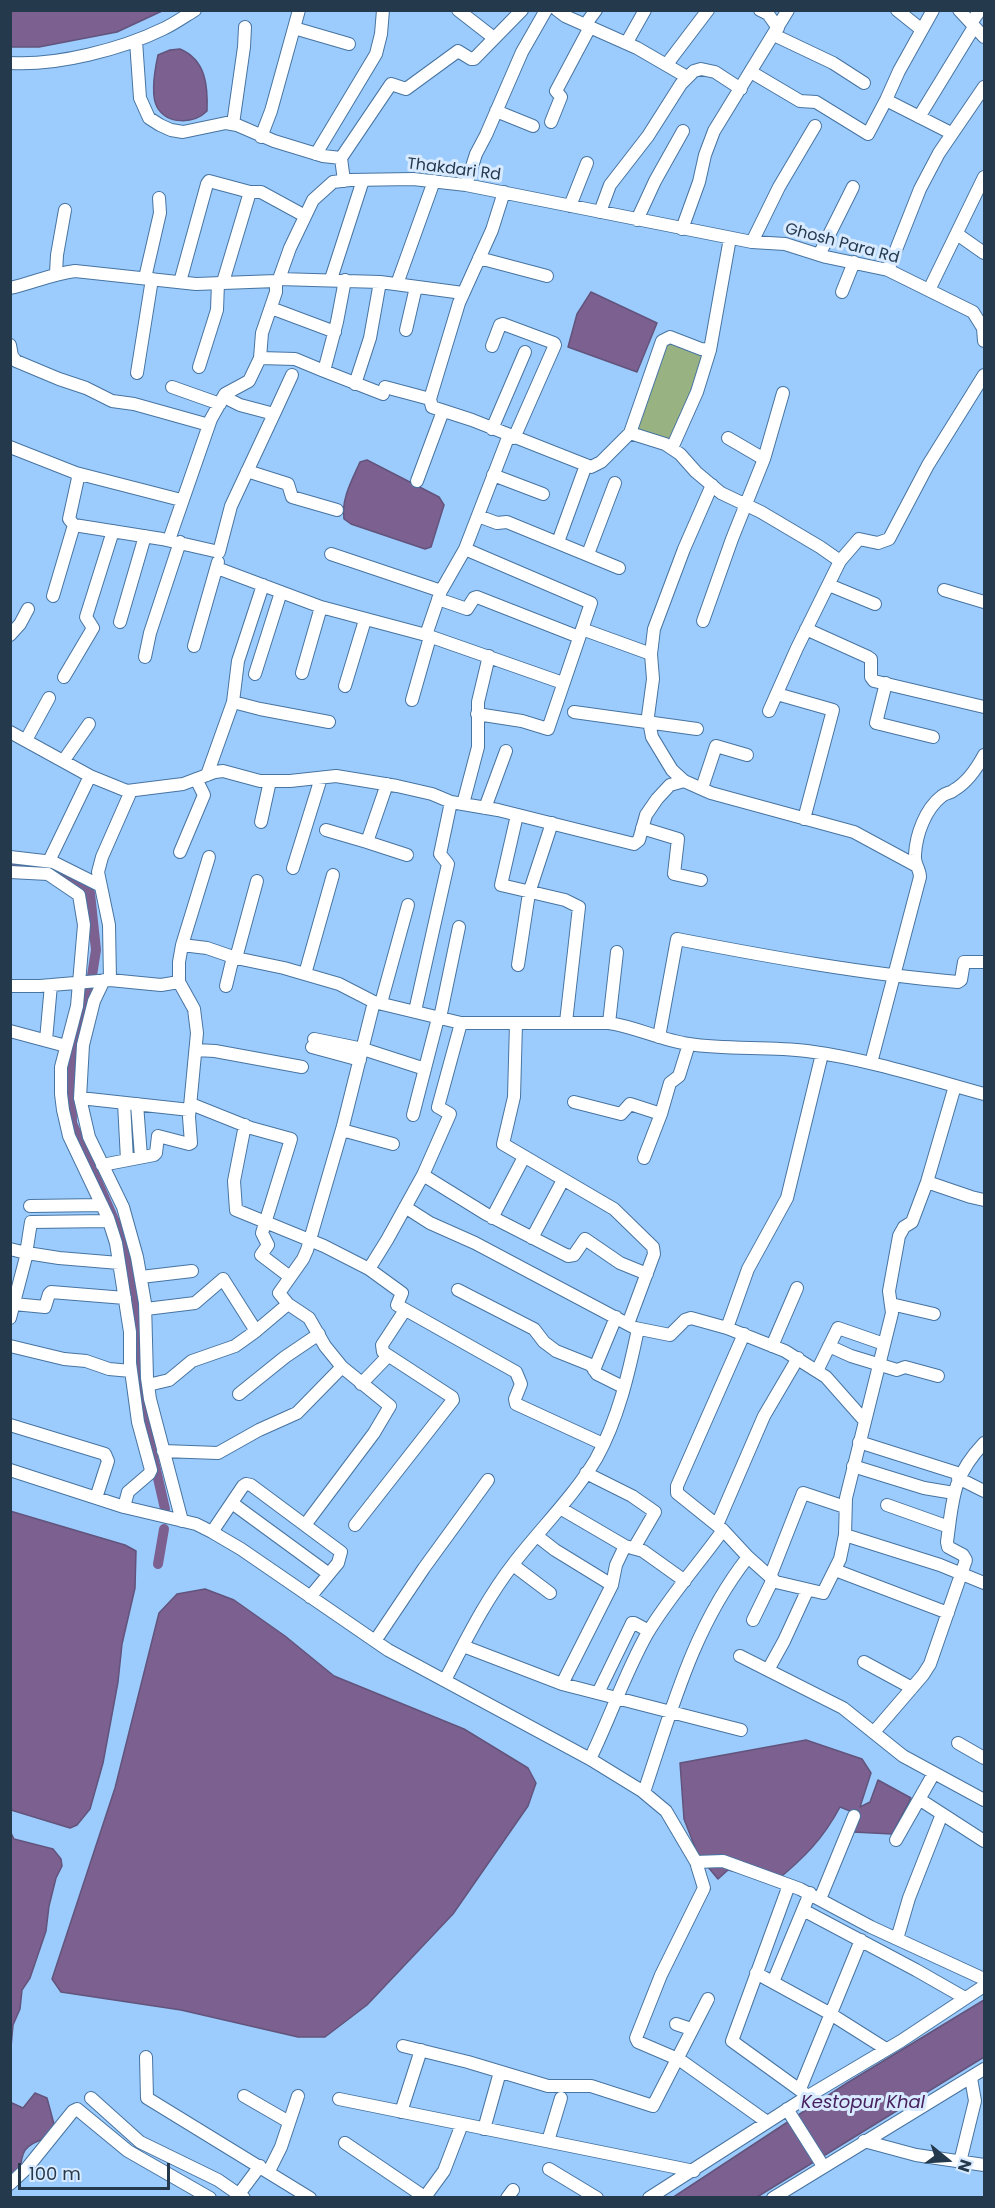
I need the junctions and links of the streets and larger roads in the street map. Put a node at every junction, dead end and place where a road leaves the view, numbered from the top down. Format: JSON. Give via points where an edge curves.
{"nodes":[{"id":1,"x":195,"y":10,"type":"edge"},
{"id":2,"x":299,"y":10,"type":"edge"},
{"id":3,"x":383,"y":10,"type":"edge"},
{"id":4,"x":458,"y":10,"type":"edge"},
{"id":5,"x":522,"y":10,"type":"edge"},
{"id":6,"x":546,"y":10,"type":"edge"},
{"id":7,"x":557,"y":10,"type":"edge"},
{"id":8,"x":596,"y":10,"type":"edge"},
{"id":9,"x":645,"y":10,"type":"edge"},
{"id":10,"x":708,"y":10,"type":"edge"},
{"id":11,"x":760,"y":10,"type":"edge"},
{"id":12,"x":788,"y":10,"type":"edge"},
{"id":13,"x":897,"y":10,"type":"edge"},
{"id":14,"x":933,"y":10,"type":"edge"},
{"id":15,"x":959,"y":10,"type":"edge"},
{"id":16,"x":980,"y":10,"type":"edge"},
{"id":17,"x":973,"y":25,"type":"junction"},
{"id":18,"x":587,"y":26,"type":"junction"},
{"id":19,"x":245,"y":27,"type":"dead end"},
{"id":20,"x":294,"y":28,"type":"junction"},
{"id":21,"x":922,"y":30,"type":"junction"},
{"id":22,"x":776,"y":32,"type":"junction"},
{"id":23,"x":984,"y":37,"type":"edge"},
{"id":24,"x":494,"y":38,"type":"junction"},
{"id":25,"x":136,"y":41,"type":"junction"},
{"id":26,"x":627,"y":42,"type":"junction"},
{"id":27,"x":349,"y":44,"type":"dead end"},
{"id":28,"x":10,"y":63,"type":"edge"},
{"id":29,"x":667,"y":64,"type":"junction"},
{"id":30,"x":751,"y":72,"type":"junction"},
{"id":31,"x":687,"y":77,"type":"junction"},
{"id":32,"x":864,"y":83,"type":"dead end"},
{"id":33,"x":984,"y":87,"type":"edge"},
{"id":34,"x":741,"y":89,"type":"junction"},
{"id":35,"x":886,"y":100,"type":"junction"},
{"id":36,"x":496,"y":111,"type":"junction"},
{"id":37,"x":919,"y":117,"type":"junction"},
{"id":38,"x":551,"y":122,"type":"dead end"},
{"id":39,"x":233,"y":124,"type":"junction"},
{"id":40,"x":533,"y":126,"type":"dead end"},
{"id":41,"x":815,"y":126,"type":"dead end"},
{"id":42,"x":683,"y":131,"type":"dead end"},
{"id":43,"x":951,"y":133,"type":"junction"},
{"id":44,"x":261,"y":136,"type":"junction"},
{"id":45,"x":316,"y":154,"type":"junction"},
{"id":46,"x":341,"y":159,"type":"junction"},
{"id":47,"x":587,"y":163,"type":"dead end"},
{"id":48,"x":984,"y":177,"type":"edge"},
{"id":49,"x":363,"y":180,"type":"junction"},
{"id":50,"x":344,"y":181,"type":"junction"},
{"id":51,"x":434,"y":181,"type":"junction"},
{"id":52,"x":466,"y":185,"type":"junction"},
{"id":53,"x":854,"y":187,"type":"dead end"},
{"id":54,"x":250,"y":192,"type":"junction"},
{"id":55,"x":504,"y":192,"type":"junction"},
{"id":56,"x":159,"y":198,"type":"dead end"},
{"id":57,"x":570,"y":206,"type":"junction"},
{"id":58,"x":65,"y":210,"type":"dead end"},
{"id":59,"x":600,"y":212,"type":"junction"},
{"id":60,"x":305,"y":216,"type":"junction"},
{"id":61,"x":637,"y":220,"type":"junction"},
{"id":62,"x":682,"y":229,"type":"junction"},
{"id":63,"x":957,"y":234,"type":"junction"},
{"id":64,"x":733,"y":239,"type":"junction"},
{"id":65,"x":752,"y":242,"type":"junction"},
{"id":66,"x":984,"y":253,"type":"edge"},
{"id":67,"x":819,"y":255,"type":"junction"},
{"id":68,"x":479,"y":258,"type":"junction"},
{"id":69,"x":854,"y":262,"type":"junction"},
{"id":70,"x":888,"y":270,"type":"junction"},
{"id":71,"x":56,"y":273,"type":"junction"},
{"id":72,"x":547,"y":276,"type":"dead end"},
{"id":73,"x":148,"y":278,"type":"junction"},
{"id":74,"x":331,"y":279,"type":"junction"},
{"id":75,"x":277,"y":280,"type":"junction"},
{"id":76,"x":345,"y":280,"type":"junction"},
{"id":77,"x":180,"y":282,"type":"junction"},
{"id":78,"x":221,"y":282,"type":"junction"},
{"id":79,"x":380,"y":282,"type":"junction"},
{"id":80,"x":396,"y":284,"type":"junction"},
{"id":81,"x":416,"y":287,"type":"junction"},
{"id":82,"x":10,"y":288,"type":"edge"},
{"id":83,"x":929,"y":290,"type":"junction"},
{"id":84,"x":842,"y":292,"type":"dead end"},
{"id":85,"x":463,"y":293,"type":"junction"},
{"id":86,"x":271,"y":308,"type":"junction"},
{"id":87,"x":406,"y":330,"type":"dead end"},
{"id":88,"x":335,"y":332,"type":"junction"},
{"id":89,"x":984,"y":332,"type":"edge"},
{"id":90,"x":10,"y":345,"type":"edge"},
{"id":91,"x":492,"y":346,"type":"dead end"},
{"id":92,"x":710,"y":350,"type":"junction"},
{"id":93,"x":525,"y":352,"type":"dead end"},
{"id":94,"x":260,"y":358,"type":"junction"},
{"id":95,"x":198,"y":367,"type":"dead end"},
{"id":96,"x":324,"y":371,"type":"junction"},
{"id":97,"x":137,"y":373,"type":"dead end"},
{"id":98,"x":292,"y":375,"type":"dead end"},
{"id":99,"x":984,"y":375,"type":"edge"},
{"id":100,"x":355,"y":384,"type":"junction"},
{"id":101,"x":172,"y":387,"type":"dead end"},
{"id":102,"x":783,"y":393,"type":"dead end"},
{"id":103,"x":430,"y":399,"type":"junction"},
{"id":104,"x":222,"y":400,"type":"junction"},
{"id":105,"x":443,"y":411,"type":"junction"},
{"id":106,"x":274,"y":414,"type":"junction"},
{"id":107,"x":209,"y":424,"type":"junction"},
{"id":108,"x":492,"y":429,"type":"junction"},
{"id":109,"x":630,"y":433,"type":"junction"},
{"id":110,"x":512,"y":436,"type":"junction"},
{"id":111,"x":728,"y":438,"type":"dead end"},
{"id":112,"x":10,"y":447,"type":"edge"},
{"id":113,"x":672,"y":448,"type":"junction"},
{"id":114,"x":764,"y":459,"type":"junction"},
{"id":115,"x":586,"y":465,"type":"junction"},
{"id":116,"x":247,"y":471,"type":"junction"},
{"id":117,"x":76,"y":473,"type":"junction"},
{"id":118,"x":493,"y":475,"type":"junction"},
{"id":119,"x":417,"y":481,"type":"dead end"},
{"id":120,"x":615,"y":483,"type":"dead end"},
{"id":121,"x":712,"y":485,"type":"junction"},
{"id":122,"x":543,"y":494,"type":"dead end"},
{"id":123,"x":182,"y":500,"type":"junction"},
{"id":124,"x":747,"y":505,"type":"junction"},
{"id":125,"x":337,"y":510,"type":"dead end"},
{"id":126,"x":478,"y":516,"type":"junction"},
{"id":127,"x":74,"y":525,"type":"junction"},
{"id":128,"x":112,"y":531,"type":"junction"},
{"id":129,"x":145,"y":536,"type":"junction"},
{"id":130,"x":174,"y":541,"type":"junction"},
{"id":131,"x":558,"y":542,"type":"junction"},
{"id":132,"x":465,"y":549,"type":"junction"},
{"id":133,"x":219,"y":552,"type":"junction"},
{"id":134,"x":331,"y":554,"type":"dead end"},
{"id":135,"x":588,"y":554,"type":"junction"},
{"id":136,"x":840,"y":561,"type":"junction"},
{"id":137,"x":218,"y":568,"type":"junction"},
{"id":138,"x":619,"y":568,"type":"dead end"},
{"id":139,"x":263,"y":585,"type":"junction"},
{"id":140,"x":828,"y":585,"type":"junction"},
{"id":141,"x":944,"y":590,"type":"dead end"},
{"id":142,"x":281,"y":592,"type":"junction"},
{"id":143,"x":439,"y":595,"type":"junction"},
{"id":144,"x":53,"y":596,"type":"dead end"},
{"id":145,"x":984,"y":602,"type":"edge"},
{"id":146,"x":875,"y":604,"type":"dead end"},
{"id":147,"x":321,"y":607,"type":"junction"},
{"id":148,"x":28,"y":609,"type":"dead end"},
{"id":149,"x":365,"y":620,"type":"junction"},
{"id":150,"x":703,"y":621,"type":"dead end"},
{"id":151,"x":120,"y":622,"type":"dead end"},
{"id":152,"x":806,"y":629,"type":"junction"},
{"id":153,"x":580,"y":633,"type":"junction"},
{"id":154,"x":10,"y":635,"type":"edge"},
{"id":155,"x":428,"y":636,"type":"junction"},
{"id":156,"x":194,"y":646,"type":"dead end"},
{"id":157,"x":651,"y":654,"type":"junction"},
{"id":158,"x":489,"y":656,"type":"junction"},
{"id":159,"x":145,"y":657,"type":"dead end"},
{"id":160,"x":302,"y":673,"type":"dead end"},
{"id":161,"x":255,"y":674,"type":"dead end"},
{"id":162,"x":64,"y":676,"type":"dead end"},
{"id":163,"x":563,"y":682,"type":"junction"},
{"id":164,"x":886,"y":683,"type":"junction"},
{"id":165,"x":345,"y":686,"type":"dead end"},
{"id":166,"x":777,"y":694,"type":"junction"},
{"id":167,"x":49,"y":698,"type":"dead end"},
{"id":168,"x":412,"y":700,"type":"dead end"},
{"id":169,"x":233,"y":702,"type":"junction"},
{"id":170,"x":984,"y":707,"type":"edge"},
{"id":171,"x":769,"y":711,"type":"dead end"},
{"id":172,"x":574,"y":712,"type":"dead end"},
{"id":173,"x":477,"y":714,"type":"junction"},
{"id":174,"x":329,"y":722,"type":"dead end"},
{"id":175,"x":649,"y":722,"type":"junction"},
{"id":176,"x":88,"y":724,"type":"dead end"},
{"id":177,"x":697,"y":729,"type":"dead end"},
{"id":178,"x":10,"y":732,"type":"edge"},
{"id":179,"x":933,"y":737,"type":"dead end"},
{"id":180,"x":26,"y":740,"type":"junction"},
{"id":181,"x":506,"y":751,"type":"dead end"},
{"id":182,"x":747,"y":755,"type":"dead end"},
{"id":183,"x":984,"y":755,"type":"edge"},
{"id":184,"x":64,"y":760,"type":"junction"},
{"id":185,"x":90,"y":776,"type":"junction"},
{"id":186,"x":201,"y":777,"type":"junction"},
{"id":187,"x":321,"y":778,"type":"junction"},
{"id":188,"x":270,"y":781,"type":"junction"},
{"id":189,"x":684,"y":781,"type":"junction"},
{"id":190,"x":387,"y":784,"type":"junction"},
{"id":191,"x":702,"y":788,"type":"junction"},
{"id":192,"x":131,"y":791,"type":"junction"},
{"id":193,"x":457,"y":803,"type":"junction"},
{"id":194,"x":486,"y":808,"type":"junction"},
{"id":195,"x":517,"y":815,"type":"junction"},
{"id":196,"x":804,"y":819,"type":"junction"},
{"id":197,"x":261,"y":822,"type":"dead end"},
{"id":198,"x":552,"y":823,"type":"junction"},
{"id":199,"x":642,"y":828,"type":"junction"},
{"id":200,"x":326,"y":830,"type":"dead end"},
{"id":201,"x":367,"y":843,"type":"junction"},
{"id":202,"x":180,"y":852,"type":"dead end"},
{"id":203,"x":407,"y":855,"type":"dead end"},
{"id":204,"x":10,"y":857,"type":"edge"},
{"id":205,"x":208,"y":857,"type":"dead end"},
{"id":206,"x":49,"y":861,"type":"junction"},
{"id":207,"x":915,"y":865,"type":"junction"},
{"id":208,"x":293,"y":868,"type":"dead end"},
{"id":209,"x":10,"y":872,"type":"edge"},
{"id":210,"x":333,"y":875,"type":"dead end"},
{"id":211,"x":701,"y":880,"type":"dead end"},
{"id":212,"x":257,"y":881,"type":"dead end"},
{"id":213,"x":101,"y":886,"type":"junction"},
{"id":214,"x":529,"y":892,"type":"junction"},
{"id":215,"x":408,"y":905,"type":"dead end"},
{"id":216,"x":459,"y":927,"type":"dead end"},
{"id":217,"x":182,"y":945,"type":"junction"},
{"id":218,"x":617,"y":952,"type":"dead end"},
{"id":219,"x":234,"y":957,"type":"junction"},
{"id":220,"x":984,"y":962,"type":"edge"},
{"id":221,"x":518,"y":965,"type":"dead end"},
{"id":222,"x":305,"y":974,"type":"junction"},
{"id":223,"x":894,"y":977,"type":"junction"},
{"id":224,"x":105,"y":980,"type":"junction"},
{"id":225,"x":179,"y":982,"type":"junction"},
{"id":226,"x":82,"y":983,"type":"junction"},
{"id":227,"x":51,"y":985,"type":"junction"},
{"id":228,"x":10,"y":986,"type":"edge"},
{"id":229,"x":226,"y":986,"type":"dead end"},
{"id":230,"x":378,"y":1002,"type":"junction"},
{"id":231,"x":415,"y":1011,"type":"junction"},
{"id":232,"x":439,"y":1018,"type":"junction"},
{"id":233,"x":566,"y":1022,"type":"junction"},
{"id":234,"x":461,"y":1023,"type":"junction"},
{"id":235,"x":516,"y":1023,"type":"junction"},
{"id":236,"x":609,"y":1023,"type":"junction"},
{"id":237,"x":10,"y":1031,"type":"edge"},
{"id":238,"x":659,"y":1037,"type":"junction"},
{"id":239,"x":46,"y":1040,"type":"junction"},
{"id":240,"x":313,"y":1043,"type":"dead end"},
{"id":241,"x":689,"y":1044,"type":"junction"},
{"id":242,"x":66,"y":1046,"type":"junction"},
{"id":243,"x":196,"y":1050,"type":"junction"},
{"id":244,"x":822,"y":1054,"type":"junction"},
{"id":245,"x":361,"y":1055,"type":"junction"},
{"id":246,"x":871,"y":1063,"type":"junction"},
{"id":247,"x":302,"y":1067,"type":"dead end"},
{"id":248,"x":425,"y":1069,"type":"junction"},
{"id":249,"x":955,"y":1086,"type":"junction"},
{"id":250,"x":984,"y":1094,"type":"edge"},
{"id":251,"x":80,"y":1098,"type":"junction"},
{"id":252,"x":574,"y":1102,"type":"dead end"},
{"id":253,"x":130,"y":1104,"type":"junction"},
{"id":254,"x":190,"y":1107,"type":"junction"},
{"id":255,"x":661,"y":1114,"type":"junction"},
{"id":256,"x":413,"y":1115,"type":"dead end"},
{"id":257,"x":245,"y":1125,"type":"junction"},
{"id":258,"x":342,"y":1130,"type":"junction"},
{"id":259,"x":393,"y":1144,"type":"dead end"},
{"id":260,"x":141,"y":1157,"type":"junction"},
{"id":261,"x":524,"y":1157,"type":"junction"},
{"id":262,"x":644,"y":1158,"type":"dead end"},
{"id":263,"x":127,"y":1160,"type":"junction"},
{"id":264,"x":102,"y":1166,"type":"junction"},
{"id":265,"x":423,"y":1175,"type":"junction"},
{"id":266,"x":564,"y":1180,"type":"junction"},
{"id":267,"x":927,"y":1182,"type":"junction"},
{"id":268,"x":984,"y":1200,"type":"edge"},
{"id":269,"x":102,"y":1205,"type":"junction"},
{"id":270,"x":30,"y":1206,"type":"dead end"},
{"id":271,"x":405,"y":1207,"type":"junction"},
{"id":272,"x":492,"y":1218,"type":"junction"},
{"id":273,"x":109,"y":1221,"type":"junction"},
{"id":274,"x":266,"y":1221,"type":"junction"},
{"id":275,"x":532,"y":1238,"type":"junction"},
{"id":276,"x":310,"y":1241,"type":"junction"},
{"id":277,"x":10,"y":1249,"type":"edge"},
{"id":278,"x":26,"y":1254,"type":"junction"},
{"id":279,"x":119,"y":1263,"type":"junction"},
{"id":280,"x":369,"y":1269,"type":"junction"},
{"id":281,"x":192,"y":1271,"type":"dead end"},
{"id":282,"x":647,"y":1274,"type":"junction"},
{"id":283,"x":141,"y":1277,"type":"junction"},
{"id":284,"x":290,"y":1277,"type":"junction"},
{"id":285,"x":797,"y":1288,"type":"dead end"},
{"id":286,"x":458,"y":1290,"type":"dead end"},
{"id":287,"x":125,"y":1298,"type":"junction"},
{"id":288,"x":13,"y":1299,"type":"edge"},
{"id":289,"x":288,"y":1304,"type":"junction"},
{"id":290,"x":891,"y":1304,"type":"junction"},
{"id":291,"x":146,"y":1309,"type":"junction"},
{"id":292,"x":405,"y":1310,"type":"junction"},
{"id":293,"x":934,"y":1314,"type":"dead end"},
{"id":294,"x":616,"y":1317,"type":"junction"},
{"id":295,"x":10,"y":1318,"type":"edge"},
{"id":296,"x":633,"y":1326,"type":"junction"},
{"id":297,"x":727,"y":1328,"type":"junction"},
{"id":298,"x":256,"y":1331,"type":"junction"},
{"id":299,"x":319,"y":1334,"type":"junction"},
{"id":300,"x":744,"y":1334,"type":"junction"},
{"id":301,"x":884,"y":1344,"type":"junction"},
{"id":302,"x":10,"y":1346,"type":"edge"},
{"id":303,"x":772,"y":1346,"type":"junction"},
{"id":304,"x":829,"y":1346,"type":"junction"},
{"id":305,"x":388,"y":1356,"type":"junction"},
{"id":306,"x":798,"y":1358,"type":"junction"},
{"id":307,"x":879,"y":1364,"type":"junction"},
{"id":308,"x":342,"y":1367,"type":"junction"},
{"id":309,"x":594,"y":1370,"type":"junction"},
{"id":310,"x":131,"y":1371,"type":"junction"},
{"id":311,"x":817,"y":1371,"type":"junction"},
{"id":312,"x":938,"y":1376,"type":"dead end"},
{"id":313,"x":148,"y":1384,"type":"junction"},
{"id":314,"x":361,"y":1384,"type":"junction"},
{"id":315,"x":623,"y":1387,"type":"junction"},
{"id":316,"x":239,"y":1394,"type":"dead end"},
{"id":317,"x":864,"y":1420,"type":"junction"},
{"id":318,"x":10,"y":1425,"type":"edge"},
{"id":319,"x":859,"y":1442,"type":"junction"},
{"id":320,"x":603,"y":1444,"type":"junction"},
{"id":321,"x":984,"y":1445,"type":"edge"},
{"id":322,"x":163,"y":1450,"type":"junction"},
{"id":323,"x":853,"y":1467,"type":"junction"},
{"id":324,"x":10,"y":1470,"type":"edge"},
{"id":325,"x":586,"y":1473,"type":"junction"},
{"id":326,"x":959,"y":1476,"type":"junction"},
{"id":327,"x":488,"y":1480,"type":"dead end"},
{"id":328,"x":984,"y":1491,"type":"edge"},
{"id":329,"x":954,"y":1493,"type":"junction"},
{"id":330,"x":96,"y":1498,"type":"junction"},
{"id":331,"x":232,"y":1503,"type":"junction"},
{"id":332,"x":887,"y":1505,"type":"dead end"},
{"id":333,"x":124,"y":1507,"type":"junction"},
{"id":334,"x":845,"y":1507,"type":"junction"},
{"id":335,"x":560,"y":1508,"type":"junction"},
{"id":336,"x":182,"y":1521,"type":"junction"},
{"id":337,"x":305,"y":1524,"type":"junction"},
{"id":338,"x":355,"y":1525,"type":"dead end"},
{"id":339,"x":949,"y":1527,"type":"junction"},
{"id":340,"x":720,"y":1528,"type":"junction"},
{"id":341,"x":212,"y":1532,"type":"junction"},
{"id":342,"x":844,"y":1535,"type":"junction"},
{"id":343,"x":537,"y":1536,"type":"junction"},
{"id":344,"x":629,"y":1547,"type":"junction"},
{"id":345,"x":748,"y":1557,"type":"junction"},
{"id":346,"x":513,"y":1565,"type":"junction"},
{"id":347,"x":835,"y":1570,"type":"junction"},
{"id":348,"x":961,"y":1573,"type":"junction"},
{"id":349,"x":329,"y":1574,"type":"junction"},
{"id":350,"x":772,"y":1578,"type":"junction"},
{"id":351,"x":685,"y":1581,"type":"junction"},
{"id":352,"x":984,"y":1583,"type":"edge"},
{"id":353,"x":612,"y":1585,"type":"junction"},
{"id":354,"x":807,"y":1591,"type":"junction"},
{"id":355,"x":550,"y":1593,"type":"dead end"},
{"id":356,"x":310,"y":1597,"type":"junction"},
{"id":357,"x":948,"y":1613,"type":"junction"},
{"id":358,"x":753,"y":1620,"type":"dead end"},
{"id":359,"x":649,"y":1631,"type":"junction"},
{"id":360,"x":375,"y":1641,"type":"junction"},
{"id":361,"x":463,"y":1646,"type":"junction"},
{"id":362,"x":740,"y":1656,"type":"dead end"},
{"id":363,"x":864,"y":1662,"type":"dead end"},
{"id":364,"x":768,"y":1670,"type":"junction"},
{"id":365,"x":445,"y":1680,"type":"junction"},
{"id":366,"x":562,"y":1684,"type":"junction"},
{"id":367,"x":912,"y":1688,"type":"junction"},
{"id":368,"x":598,"y":1693,"type":"junction"},
{"id":369,"x":617,"y":1697,"type":"junction"},
{"id":370,"x":670,"y":1713,"type":"junction"},
{"id":371,"x":741,"y":1730,"type":"dead end"},
{"id":372,"x":874,"y":1732,"type":"junction"},
{"id":373,"x":958,"y":1743,"type":"dead end"},
{"id":374,"x":984,"y":1758,"type":"edge"},
{"id":375,"x":590,"y":1759,"type":"junction"},
{"id":376,"x":934,"y":1773,"type":"junction"},
{"id":377,"x":644,"y":1792,"type":"junction"},
{"id":378,"x":919,"y":1799,"type":"junction"},
{"id":379,"x":984,"y":1800,"type":"edge"},
{"id":380,"x":942,"y":1814,"type":"junction"},
{"id":381,"x":854,"y":1816,"type":"dead end"},
{"id":382,"x":896,"y":1840,"type":"dead end"},
{"id":383,"x":984,"y":1841,"type":"edge"},
{"id":384,"x":696,"y":1862,"type":"junction"},
{"id":385,"x":789,"y":1885,"type":"junction"},
{"id":386,"x":815,"y":1896,"type":"junction"},
{"id":387,"x":802,"y":1910,"type":"junction"},
{"id":388,"x":897,"y":1939,"type":"junction"},
{"id":389,"x":861,"y":1940,"type":"junction"},
{"id":390,"x":756,"y":1973,"type":"junction"},
{"id":391,"x":984,"y":1979,"type":"edge"},
{"id":392,"x":773,"y":1982,"type":"junction"},
{"id":393,"x":984,"y":1986,"type":"edge"},
{"id":394,"x":965,"y":1998,"type":"junction"},
{"id":395,"x":708,"y":1999,"type":"dead end"},
{"id":396,"x":830,"y":2014,"type":"junction"},
{"id":397,"x":676,"y":2024,"type":"dead end"},
{"id":398,"x":691,"y":2030,"type":"junction"},
{"id":399,"x":403,"y":2046,"type":"dead end"},
{"id":400,"x":886,"y":2049,"type":"junction"},
{"id":401,"x":422,"y":2050,"type":"junction"},
{"id":402,"x":146,"y":2057,"type":"dead end"},
{"id":403,"x":677,"y":2059,"type":"junction"},
{"id":404,"x":984,"y":2069,"type":"edge"},
{"id":405,"x":500,"y":2072,"type":"junction"},
{"id":406,"x":971,"y":2078,"type":"junction"},
{"id":407,"x":804,"y":2093,"type":"junction"},
{"id":408,"x":244,"y":2096,"type":"dead end"},
{"id":409,"x":298,"y":2096,"type":"dead end"},
{"id":410,"x":91,"y":2098,"type":"dead end"},
{"id":411,"x":561,"y":2098,"type":"dead end"},
{"id":412,"x":339,"y":2099,"type":"dead end"},
{"id":413,"x":787,"y":2109,"type":"junction"},
{"id":414,"x":401,"y":2112,"type":"junction"},
{"id":415,"x":289,"y":2122,"type":"junction"},
{"id":416,"x":767,"y":2122,"type":"junction"},
{"id":417,"x":462,"y":2124,"type":"junction"},
{"id":418,"x":484,"y":2129,"type":"junction"},
{"id":419,"x":548,"y":2141,"type":"junction"},
{"id":420,"x":864,"y":2141,"type":"junction"},
{"id":421,"x":345,"y":2143,"type":"dead end"},
{"id":422,"x":960,"y":2162,"type":"junction"},
{"id":423,"x":984,"y":2165,"type":"edge"},
{"id":424,"x":823,"y":2166,"type":"junction"},
{"id":425,"x":265,"y":2168,"type":"junction"},
{"id":426,"x":549,"y":2169,"type":"dead end"},
{"id":427,"x":694,"y":2171,"type":"junction"},
{"id":428,"x":10,"y":2184,"type":"edge"},
{"id":429,"x":242,"y":2196,"type":"edge"},
{"id":430,"x":426,"y":2197,"type":"edge"},
{"id":431,"x":210,"y":2198,"type":"edge"},
{"id":432,"x":310,"y":2198,"type":"edge"},
{"id":433,"x":597,"y":2198,"type":"edge"},
{"id":434,"x":649,"y":2198,"type":"edge"},
{"id":435,"x":773,"y":2198,"type":"edge"}],
"edges":[{"from":1,"to":25,"type":"street"},
{"from":2,"to":20,"type":"street"},
{"from":3,"to":45,"type":"street","via":[[376,54]]},
{"from":4,"to":24,"type":"street"},
{"from":5,"to":24,"type":"street"},
{"from":6,"to":36,"type":"street"},
{"from":7,"to":18,"type":"street"},
{"from":8,"to":18,"type":"street"},
{"from":9,"to":26,"type":"street"},
{"from":10,"to":29,"type":"street"},
{"from":11,"to":22,"type":"street","via":[[768,14]]},
{"from":12,"to":22,"type":"street"},
{"from":13,"to":21,"type":"street"},
{"from":14,"to":21,"type":"street"},
{"from":15,"to":17,"type":"street"},
{"from":16,"to":17,"type":"street"},
{"from":17,"to":23,"type":"street"},
{"from":17,"to":37,"type":"street"},
{"from":18,"to":26,"type":"street"},
{"from":18,"to":38,"type":"street","via":[[556,91],[561,97]]},
{"from":19,"to":39,"type":"street"},
{"from":20,"to":27,"type":"street"},
{"from":20,"to":44,"type":"street"},
{"from":21,"to":35,"type":"street"},
{"from":22,"to":30,"type":"street"},
{"from":22,"to":32,"type":"street"},
{"from":24,"to":46,"type":"street","via":[[472,60],[458,51],[406,89],[391,84]]},
{"from":25,"to":28,"type":"street","via":[[87,54]]},
{"from":25,"to":39,"type":"street","via":[[140,98],[149,118],[183,132]]},
{"from":26,"to":29,"type":"street"},
{"from":29,"to":31,"type":"street"},
{"from":30,"to":34,"type":"street"},
{"from":30,"to":35,"type":"street","via":[[800,101],[816,102],[868,134]]},
{"from":31,"to":34,"type":"street","via":[[694,71],[707,70]]},
{"from":31,"to":59,"type":"street","via":[[610,185]]},
{"from":33,"to":43,"type":"street"},
{"from":34,"to":62,"type":"street","via":[[714,131]]},
{"from":35,"to":37,"type":"street"},
{"from":36,"to":40,"type":"street"},
{"from":36,"to":52,"type":"street"},
{"from":37,"to":43,"type":"street"},
{"from":39,"to":44,"type":"street"},
{"from":41,"to":65,"type":"street","via":[[783,178]]},
{"from":42,"to":61,"type":"street"},
{"from":43,"to":70,"type":"street","via":[[920,189]]},
{"from":44,"to":45,"type":"street"},
{"from":45,"to":46,"type":"street"},
{"from":46,"to":50,"type":"street"},
{"from":47,"to":57,"type":"street"},
{"from":48,"to":63,"type":"street"},
{"from":49,"to":50,"type":"street","name":"Thakdari Rd"},
{"from":49,"to":51,"type":"street","name":"Thakdari Rd"},
{"from":49,"to":74,"type":"street"},
{"from":50,"to":60,"type":"street","name":"Thakdari Rd","via":[[333,182],[313,200]]},
{"from":51,"to":52,"type":"street","name":"Thakdari Rd"},
{"from":51,"to":80,"type":"street"},
{"from":52,"to":55,"type":"street","name":"Thakdari Rd"},
{"from":53,"to":67,"type":"street"},
{"from":54,"to":60,"type":"street","via":[[261,192]]},
{"from":54,"to":77,"type":"street","via":[[208,182]]},
{"from":54,"to":78,"type":"street"},
{"from":55,"to":57,"type":"street","name":"Thakdari Rd"},
{"from":55,"to":68,"type":"street"},
{"from":56,"to":73,"type":"street","via":[[160,213]]},
{"from":57,"to":59,"type":"street","name":"Thakdari Rd"},
{"from":58,"to":71,"type":"street"},
{"from":59,"to":61,"type":"street","name":"Thakdari Rd"},
{"from":60,"to":75,"type":"street","name":"Thakdari Rd"},
{"from":61,"to":62,"type":"street","name":"Thakdari Rd"},
{"from":62,"to":64,"type":"street","name":"Thakdari Rd"},
{"from":63,"to":66,"type":"street"},
{"from":63,"to":83,"type":"street"},
{"from":64,"to":65,"type":"street","name":"Ghosh Para Rd"},
{"from":64,"to":92,"type":"street"},
{"from":65,"to":67,"type":"street","name":"Ghosh Para Rd","via":[[786,244]]},
{"from":67,"to":69,"type":"street","name":"Ghosh Para Rd"},
{"from":68,"to":72,"type":"street"},
{"from":68,"to":85,"type":"street"},
{"from":69,"to":70,"type":"street","name":"Ghosh Para Rd"},
{"from":69,"to":84,"type":"street"},
{"from":70,"to":83,"type":"street","name":"Ghosh Para Rd"},
{"from":71,"to":73,"type":"street","via":[[75,271]]},
{"from":71,"to":82,"type":"street","via":[[32,284]]},
{"from":73,"to":77,"type":"street"},
{"from":73,"to":97,"type":"street"},
{"from":74,"to":75,"type":"street"},
{"from":74,"to":76,"type":"street"},
{"from":75,"to":78,"type":"street"},
{"from":75,"to":86,"type":"street","name":"Thakdari Rd"},
{"from":76,"to":79,"type":"street"},
{"from":76,"to":88,"type":"street"},
{"from":77,"to":78,"type":"street"},
{"from":78,"to":95,"type":"street","via":[[217,310]]},
{"from":79,"to":80,"type":"street"},
{"from":79,"to":100,"type":"street"},
{"from":80,"to":81,"type":"street"},
{"from":81,"to":85,"type":"street"},
{"from":81,"to":87,"type":"street"},
{"from":83,"to":89,"type":"street","name":"Ghosh Para Rd","via":[[973,312]]},
{"from":85,"to":103,"type":"street"},
{"from":86,"to":88,"type":"street"},
{"from":86,"to":94,"type":"street","name":"Thakdari Rd","via":[[262,333]]},
{"from":88,"to":96,"type":"street"},
{"from":90,"to":107,"type":"street","via":[[16,361],[112,401]]},
{"from":91,"to":110,"type":"street","via":[[501,324],[555,345]]},
{"from":92,"to":109,"type":"street","via":[[670,337],[662,341]]},
{"from":92,"to":113,"type":"street","via":[[697,392]]},
{"from":93,"to":108,"type":"street"},
{"from":94,"to":96,"type":"street","via":[[295,359]]},
{"from":94,"to":104,"type":"street","via":[[249,381]]},
{"from":96,"to":100,"type":"street"},
{"from":98,"to":106,"type":"street"},
{"from":99,"to":136,"type":"street","via":[[927,465],[889,539],[879,543],[859,539]]},
{"from":100,"to":103,"type":"street"},
{"from":101,"to":104,"type":"street"},
{"from":102,"to":114,"type":"street"},
{"from":103,"to":105,"type":"street","via":[[432,407]]},
{"from":104,"to":106,"type":"street"},
{"from":104,"to":107,"type":"street"},
{"from":105,"to":108,"type":"street"},
{"from":105,"to":119,"type":"street"},
{"from":106,"to":116,"type":"street"},
{"from":107,"to":123,"type":"street"},
{"from":108,"to":110,"type":"street"},
{"from":109,"to":113,"type":"street"},
{"from":109,"to":115,"type":"street","via":[[600,462],[591,467]]},
{"from":110,"to":115,"type":"street"},
{"from":110,"to":118,"type":"street"},
{"from":111,"to":114,"type":"street"},
{"from":112,"to":117,"type":"street"},
{"from":113,"to":121,"type":"street"},
{"from":114,"to":124,"type":"street"},
{"from":115,"to":131,"type":"street"},
{"from":116,"to":125,"type":"street","via":[[288,484],[292,497]]},
{"from":116,"to":133,"type":"street","via":[[231,506]]},
{"from":117,"to":123,"type":"street"},
{"from":117,"to":127,"type":"street","via":[[69,519]]},
{"from":118,"to":122,"type":"street"},
{"from":118,"to":126,"type":"street"},
{"from":120,"to":135,"type":"street"},
{"from":121,"to":124,"type":"street"},
{"from":121,"to":157,"type":"street","via":[[654,629]]},
{"from":123,"to":130,"type":"street"},
{"from":124,"to":136,"type":"street"},
{"from":124,"to":150,"type":"street"},
{"from":126,"to":131,"type":"street","via":[[497,524],[507,522]]},
{"from":126,"to":132,"type":"street"},
{"from":127,"to":128,"type":"street"},
{"from":127,"to":144,"type":"street"},
{"from":128,"to":129,"type":"street"},
{"from":128,"to":162,"type":"street","via":[[86,617],[93,628]]},
{"from":129,"to":130,"type":"street"},
{"from":129,"to":151,"type":"street"},
{"from":130,"to":133,"type":"street"},
{"from":130,"to":159,"type":"street"},
{"from":131,"to":135,"type":"street"},
{"from":132,"to":143,"type":"street"},
{"from":132,"to":153,"type":"street","via":[[591,603]]},
{"from":133,"to":137,"type":"street"},
{"from":134,"to":143,"type":"street"},
{"from":135,"to":138,"type":"street"},
{"from":136,"to":140,"type":"street"},
{"from":137,"to":139,"type":"street"},
{"from":137,"to":156,"type":"street"},
{"from":139,"to":142,"type":"street"},
{"from":139,"to":169,"type":"street","via":[[238,661]]},
{"from":140,"to":146,"type":"street"},
{"from":140,"to":152,"type":"street"},
{"from":141,"to":145,"type":"street"},
{"from":142,"to":147,"type":"street"},
{"from":142,"to":161,"type":"street"},
{"from":143,"to":153,"type":"street","via":[[468,609],[477,597]]},
{"from":143,"to":155,"type":"street"},
{"from":147,"to":149,"type":"street"},
{"from":147,"to":160,"type":"street"},
{"from":148,"to":154,"type":"street"},
{"from":149,"to":155,"type":"street"},
{"from":149,"to":165,"type":"street"},
{"from":152,"to":164,"type":"street","via":[[871,659],[872,680]]},
{"from":152,"to":166,"type":"street"},
{"from":153,"to":157,"type":"street"},
{"from":153,"to":163,"type":"street"},
{"from":155,"to":158,"type":"street"},
{"from":155,"to":168,"type":"street"},
{"from":157,"to":175,"type":"street"},
{"from":158,"to":163,"type":"street"},
{"from":158,"to":173,"type":"street","via":[[479,688]]},
{"from":163,"to":173,"type":"street","via":[[548,729]]},
{"from":164,"to":170,"type":"street"},
{"from":164,"to":179,"type":"street","via":[[876,723]]},
{"from":166,"to":171,"type":"street"},
{"from":166,"to":196,"type":"street","via":[[833,710]]},
{"from":167,"to":180,"type":"street"},
{"from":169,"to":174,"type":"street"},
{"from":169,"to":186,"type":"street"},
{"from":172,"to":175,"type":"street"},
{"from":173,"to":193,"type":"street","via":[[478,747]]},
{"from":175,"to":177,"type":"street"},
{"from":175,"to":189,"type":"street","via":[[652,737],[666,761]]},
{"from":176,"to":184,"type":"street"},
{"from":178,"to":180,"type":"street"},
{"from":180,"to":184,"type":"street"},
{"from":181,"to":194,"type":"street"},
{"from":182,"to":191,"type":"street","via":[[716,746]]},
{"from":183,"to":207,"type":"street","via":[[974,773],[941,796],[927,814],[918,833]]},
{"from":184,"to":185,"type":"street"},
{"from":185,"to":192,"type":"street"},
{"from":185,"to":206,"type":"street"},
{"from":186,"to":188,"type":"street","via":[[223,771]]},
{"from":186,"to":192,"type":"street","via":[[183,784]]},
{"from":186,"to":202,"type":"street","via":[[204,795]]},
{"from":187,"to":188,"type":"street"},
{"from":187,"to":190,"type":"street","via":[[336,776]]},
{"from":187,"to":208,"type":"street"},
{"from":188,"to":197,"type":"street"},
{"from":189,"to":191,"type":"street"},
{"from":189,"to":199,"type":"street","via":[[670,785],[657,799]]},
{"from":190,"to":193,"type":"street"},
{"from":190,"to":201,"type":"street"},
{"from":191,"to":196,"type":"street"},
{"from":192,"to":213,"type":"street","via":[[102,857],[98,872]]},
{"from":193,"to":194,"type":"street"},
{"from":193,"to":231,"type":"street","via":[[440,854],[448,864]]},
{"from":194,"to":195,"type":"street"},
{"from":195,"to":198,"type":"street"},
{"from":195,"to":214,"type":"street","via":[[501,883]]},
{"from":196,"to":207,"type":"street","via":[[854,832]]},
{"from":198,"to":199,"type":"street","via":[[634,844]]},
{"from":198,"to":214,"type":"street"},
{"from":199,"to":211,"type":"street","via":[[678,839],[674,874]]},
{"from":200,"to":201,"type":"street"},
{"from":201,"to":203,"type":"street"},
{"from":204,"to":206,"type":"street"},
{"from":205,"to":217,"type":"street"},
{"from":206,"to":213,"type":"street"},
{"from":207,"to":223,"type":"street","via":[[920,877]]},
{"from":209,"to":226,"type":"street","via":[[48,874],[79,895],[84,926]]},
{"from":210,"to":222,"type":"street"},
{"from":212,"to":219,"type":"street"},
{"from":213,"to":224,"type":"street","via":[[109,925]]},
{"from":214,"to":221,"type":"street"},
{"from":214,"to":233,"type":"street","via":[[579,906]]},
{"from":215,"to":230,"type":"street"},
{"from":216,"to":232,"type":"street"},
{"from":217,"to":219,"type":"street"},
{"from":217,"to":225,"type":"street"},
{"from":218,"to":236,"type":"street"},
{"from":219,"to":222,"type":"street"},
{"from":219,"to":229,"type":"street"},
{"from":220,"to":223,"type":"street","via":[[964,962],[960,982]]},
{"from":222,"to":230,"type":"street"},
{"from":223,"to":238,"type":"street","via":[[677,939]]},
{"from":223,"to":246,"type":"street"},
{"from":224,"to":225,"type":"street","via":[[161,985]]},
{"from":224,"to":226,"type":"street"},
{"from":224,"to":251,"type":"street","via":[[94,1001],[83,1045]]},
{"from":225,"to":243,"type":"street","via":[[196,1016]]},
{"from":226,"to":227,"type":"street"},
{"from":226,"to":242,"type":"street"},
{"from":227,"to":228,"type":"street"},
{"from":227,"to":239,"type":"street"},
{"from":230,"to":231,"type":"street"},
{"from":230,"to":245,"type":"street"},
{"from":231,"to":232,"type":"street"},
{"from":232,"to":234,"type":"street"},
{"from":232,"to":248,"type":"street"},
{"from":233,"to":235,"type":"street"},
{"from":233,"to":236,"type":"street"},
{"from":234,"to":235,"type":"street"},
{"from":234,"to":265,"type":"street","via":[[438,1107],[450,1114]]},
{"from":235,"to":261,"type":"street","via":[[514,1097],[503,1144]]},
{"from":236,"to":238,"type":"street"},
{"from":237,"to":239,"type":"street"},
{"from":238,"to":241,"type":"street"},
{"from":239,"to":242,"type":"street"},
{"from":240,"to":245,"type":"street"},
{"from":241,"to":244,"type":"street"},
{"from":241,"to":255,"type":"street","via":[[679,1076],[670,1083]]},
{"from":242,"to":269,"type":"street","via":[[61,1085],[63,1110],[69,1136]]},
{"from":243,"to":247,"type":"street"},
{"from":243,"to":254,"type":"street"},
{"from":244,"to":246,"type":"street"},
{"from":244,"to":297,"type":"street","via":[[787,1198],[748,1269]]},
{"from":245,"to":248,"type":"street"},
{"from":245,"to":258,"type":"street"},
{"from":246,"to":249,"type":"street"},
{"from":248,"to":256,"type":"street"},
{"from":249,"to":250,"type":"street"},
{"from":249,"to":267,"type":"street"},
{"from":251,"to":253,"type":"street"},
{"from":251,"to":264,"type":"street","via":[[89,1137]]},
{"from":252,"to":255,"type":"street","via":[[621,1114],[630,1104]]},
{"from":253,"to":254,"type":"street"},
{"from":253,"to":260,"type":"street"},
{"from":253,"to":263,"type":"street"},
{"from":254,"to":257,"type":"street"},
{"from":254,"to":260,"type":"street","via":[[191,1144],[159,1136],[155,1154]]},
{"from":255,"to":262,"type":"street"},
{"from":257,"to":274,"type":"street","via":[[234,1181],[236,1210]]},
{"from":257,"to":274,"type":"street","via":[[291,1140]]},
{"from":258,"to":259,"type":"street"},
{"from":258,"to":276,"type":"street"},
{"from":260,"to":263,"type":"street"},
{"from":261,"to":266,"type":"street"},
{"from":261,"to":272,"type":"street"},
{"from":263,"to":264,"type":"street"},
{"from":264,"to":283,"type":"street","via":[[123,1207]]},
{"from":265,"to":271,"type":"street"},
{"from":265,"to":272,"type":"street"},
{"from":266,"to":275,"type":"street"},
{"from":266,"to":282,"type":"street","via":[[614,1209],[653,1247]]},
{"from":267,"to":268,"type":"street"},
{"from":267,"to":290,"type":"street","via":[[911,1223],[899,1236],[889,1291]]},
{"from":269,"to":270,"type":"street"},
{"from":269,"to":273,"type":"street"},
{"from":271,"to":280,"type":"street"},
{"from":271,"to":294,"type":"street"},
{"from":272,"to":275,"type":"street"},
{"from":273,"to":278,"type":"street","via":[[31,1222]]},
{"from":273,"to":279,"type":"street"},
{"from":274,"to":276,"type":"street"},
{"from":274,"to":284,"type":"street","via":[[262,1233],[268,1245],[261,1255]]},
{"from":275,"to":282,"type":"street","via":[[570,1256],[585,1239],[620,1263]]},
{"from":276,"to":280,"type":"street"},
{"from":276,"to":284,"type":"street"},
{"from":277,"to":278,"type":"street"},
{"from":278,"to":279,"type":"street"},
{"from":278,"to":288,"type":"street"},
{"from":279,"to":287,"type":"street"},
{"from":280,"to":292,"type":"street","via":[[402,1292],[396,1304]]},
{"from":281,"to":283,"type":"street"},
{"from":282,"to":296,"type":"street"},
{"from":283,"to":291,"type":"street"},
{"from":284,"to":289,"type":"street","via":[[279,1293]]},
{"from":285,"to":303,"type":"street"},
{"from":286,"to":309,"type":"street","via":[[534,1329],[556,1351],[592,1365]]},
{"from":287,"to":288,"type":"street","via":[[51,1293],[45,1307]]},
{"from":287,"to":310,"type":"street"},
{"from":288,"to":295,"type":"street"},
{"from":289,"to":298,"type":"street"},
{"from":289,"to":299,"type":"street","via":[[309,1318]]},
{"from":290,"to":293,"type":"street"},
{"from":290,"to":301,"type":"street"},
{"from":291,"to":298,"type":"street","via":[[195,1303],[223,1279]]},
{"from":291,"to":313,"type":"street"},
{"from":292,"to":305,"type":"street","via":[[382,1345]]},
{"from":292,"to":320,"type":"street","via":[[514,1371],[521,1384],[516,1404]]},
{"from":294,"to":296,"type":"street"},
{"from":294,"to":309,"type":"street"},
{"from":296,"to":297,"type":"street","via":[[670,1335],[692,1318]]},
{"from":296,"to":315,"type":"street"},
{"from":297,"to":300,"type":"street"},
{"from":298,"to":313,"type":"street","via":[[235,1346],[192,1361],[169,1380]]},
{"from":299,"to":308,"type":"street"},
{"from":299,"to":316,"type":"street"},
{"from":300,"to":303,"type":"street"},
{"from":300,"to":340,"type":"street","via":[[676,1490]]},
{"from":301,"to":304,"type":"street","via":[[838,1328]]},
{"from":301,"to":307,"type":"street"},
{"from":302,"to":310,"type":"street"},
{"from":303,"to":306,"type":"street"},
{"from":304,"to":307,"type":"street"},
{"from":304,"to":311,"type":"street"},
{"from":305,"to":314,"type":"street"},
{"from":305,"to":338,"type":"street","via":[[453,1400]]},
{"from":306,"to":311,"type":"street"},
{"from":306,"to":340,"type":"street","via":[[764,1416]]},
{"from":307,"to":312,"type":"street"},
{"from":307,"to":317,"type":"street"},
{"from":308,"to":314,"type":"street"},
{"from":308,"to":322,"type":"street","via":[[297,1413],[218,1453]]},
{"from":309,"to":315,"type":"street"},
{"from":310,"to":333,"type":"street","via":[[138,1422],[151,1470],[128,1492]]},
{"from":311,"to":317,"type":"street"},
{"from":313,"to":322,"type":"street"},
{"from":314,"to":337,"type":"street","via":[[389,1404],[390,1409]]},
{"from":315,"to":320,"type":"street"},
{"from":317,"to":319,"type":"street"},
{"from":318,"to":330,"type":"street","via":[[105,1454],[108,1461]]},
{"from":319,"to":323,"type":"street"},
{"from":319,"to":326,"type":"street"},
{"from":320,"to":325,"type":"street"},
{"from":321,"to":326,"type":"street"},
{"from":322,"to":336,"type":"street"},
{"from":323,"to":329,"type":"street"},
{"from":323,"to":334,"type":"street"},
{"from":324,"to":330,"type":"street"},
{"from":325,"to":335,"type":"street"},
{"from":325,"to":344,"type":"street","via":[[655,1512]]},
{"from":326,"to":328,"type":"street"},
{"from":326,"to":329,"type":"street"},
{"from":327,"to":360,"type":"street"},
{"from":329,"to":339,"type":"street"},
{"from":330,"to":333,"type":"street"},
{"from":331,"to":337,"type":"street","via":[[243,1486],[249,1484]]},
{"from":331,"to":341,"type":"street"},
{"from":331,"to":349,"type":"street"},
{"from":332,"to":339,"type":"street"},
{"from":333,"to":336,"type":"street"},
{"from":334,"to":342,"type":"street"},
{"from":334,"to":350,"type":"street","via":[[803,1493]]},
{"from":335,"to":343,"type":"street"},
{"from":335,"to":344,"type":"street"},
{"from":336,"to":341,"type":"street"},
{"from":337,"to":349,"type":"street","via":[[341,1552]]},
{"from":339,"to":348,"type":"street","via":[[948,1547],[966,1557]]},
{"from":340,"to":345,"type":"street"},
{"from":340,"to":351,"type":"street"},
{"from":341,"to":356,"type":"street"},
{"from":342,"to":347,"type":"street"},
{"from":342,"to":348,"type":"street"},
{"from":343,"to":346,"type":"street"},
{"from":343,"to":353,"type":"street"},
{"from":344,"to":351,"type":"street","via":[[642,1551]]},
{"from":344,"to":353,"type":"street","via":[[616,1565]]},
{"from":345,"to":350,"type":"street"},
{"from":345,"to":370,"type":"street","via":[[700,1634]]},
{"from":346,"to":355,"type":"street"},
{"from":346,"to":361,"type":"street"},
{"from":347,"to":354,"type":"street","via":[[823,1593]]},
{"from":347,"to":357,"type":"street"},
{"from":348,"to":352,"type":"street"},
{"from":348,"to":357,"type":"street"},
{"from":349,"to":356,"type":"street"},
{"from":350,"to":354,"type":"street"},
{"from":350,"to":358,"type":"street"},
{"from":351,"to":359,"type":"street"},
{"from":353,"to":366,"type":"street"},
{"from":354,"to":364,"type":"street"},
{"from":356,"to":360,"type":"street"},
{"from":357,"to":367,"type":"street","via":[[930,1664]]},
{"from":359,"to":368,"type":"street","via":[[632,1623]]},
{"from":359,"to":369,"type":"street"},
{"from":360,"to":365,"type":"street"},
{"from":361,"to":365,"type":"street"},
{"from":361,"to":366,"type":"street"},
{"from":362,"to":364,"type":"street"},
{"from":363,"to":367,"type":"street"},
{"from":364,"to":372,"type":"street","via":[[843,1708]]},
{"from":365,"to":375,"type":"street"},
{"from":366,"to":368,"type":"street"},
{"from":367,"to":372,"type":"street"},
{"from":368,"to":369,"type":"street"},
{"from":369,"to":370,"type":"street"},
{"from":369,"to":375,"type":"street"},
{"from":370,"to":371,"type":"street"},
{"from":370,"to":377,"type":"street"},
{"from":372,"to":376,"type":"street","via":[[899,1753]]},
{"from":373,"to":374,"type":"street"},
{"from":375,"to":377,"type":"street"},
{"from":376,"to":378,"type":"street"},
{"from":376,"to":379,"type":"street"},
{"from":377,"to":384,"type":"street","via":[[666,1811]]},
{"from":378,"to":380,"type":"street"},
{"from":378,"to":382,"type":"street"},
{"from":380,"to":383,"type":"street"},
{"from":380,"to":388,"type":"street"},
{"from":381,"to":386,"type":"street"},
{"from":384,"to":385,"type":"street","via":[[723,1861]]},
{"from":384,"to":403,"type":"street","via":[[703,1893],[636,2038],[642,2045]]},
{"from":385,"to":386,"type":"street"},
{"from":385,"to":390,"type":"street"},
{"from":386,"to":387,"type":"street"},
{"from":386,"to":388,"type":"street"},
{"from":387,"to":389,"type":"street"},
{"from":387,"to":392,"type":"street"},
{"from":388,"to":391,"type":"street"},
{"from":389,"to":394,"type":"street"},
{"from":389,"to":396,"type":"street"},
{"from":390,"to":392,"type":"street"},
{"from":390,"to":407,"type":"street","via":[[733,2043]]},
{"from":392,"to":396,"type":"street"},
{"from":393,"to":394,"type":"street"},
{"from":394,"to":400,"type":"street"},
{"from":395,"to":398,"type":"street"},
{"from":396,"to":400,"type":"street"},
{"from":396,"to":407,"type":"street"},
{"from":397,"to":398,"type":"street"},
{"from":398,"to":403,"type":"street"},
{"from":399,"to":401,"type":"street"},
{"from":400,"to":407,"type":"street"},
{"from":401,"to":405,"type":"street"},
{"from":401,"to":414,"type":"street"},
{"from":402,"to":425,"type":"street","via":[[147,2098]]},
{"from":403,"to":405,"type":"street","via":[[651,2106],[591,2086],[548,2086]]},
{"from":403,"to":416,"type":"street"},
{"from":404,"to":406,"type":"street"},
{"from":405,"to":418,"type":"street"},
{"from":406,"to":420,"type":"street"},
{"from":406,"to":422,"type":"street","via":[[975,2101]]},
{"from":407,"to":413,"type":"street"},
{"from":408,"to":415,"type":"street"},
{"from":409,"to":415,"type":"street"},
{"from":410,"to":429,"type":"street","via":[[140,2142]]},
{"from":411,"to":419,"type":"street"},
{"from":412,"to":414,"type":"street"},
{"from":413,"to":416,"type":"street"},
{"from":413,"to":424,"type":"street"},
{"from":414,"to":417,"type":"street"},
{"from":415,"to":425,"type":"street","via":[[281,2147]]},
{"from":416,"to":427,"type":"street"},
{"from":417,"to":418,"type":"street"},
{"from":417,"to":430,"type":"street","via":[[444,2171]]},
{"from":418,"to":419,"type":"street"},
{"from":419,"to":427,"type":"street"},
{"from":420,"to":422,"type":"street"},
{"from":420,"to":424,"type":"street"},
{"from":421,"to":430,"type":"street"},
{"from":422,"to":423,"type":"street"},
{"from":424,"to":435,"type":"street"},
{"from":425,"to":429,"type":"street"},
{"from":425,"to":432,"type":"street"},
{"from":426,"to":433,"type":"street"},
{"from":427,"to":434,"type":"street"},
{"from":428,"to":431,"type":"street","via":[[77,2109],[138,2157]]}]}
